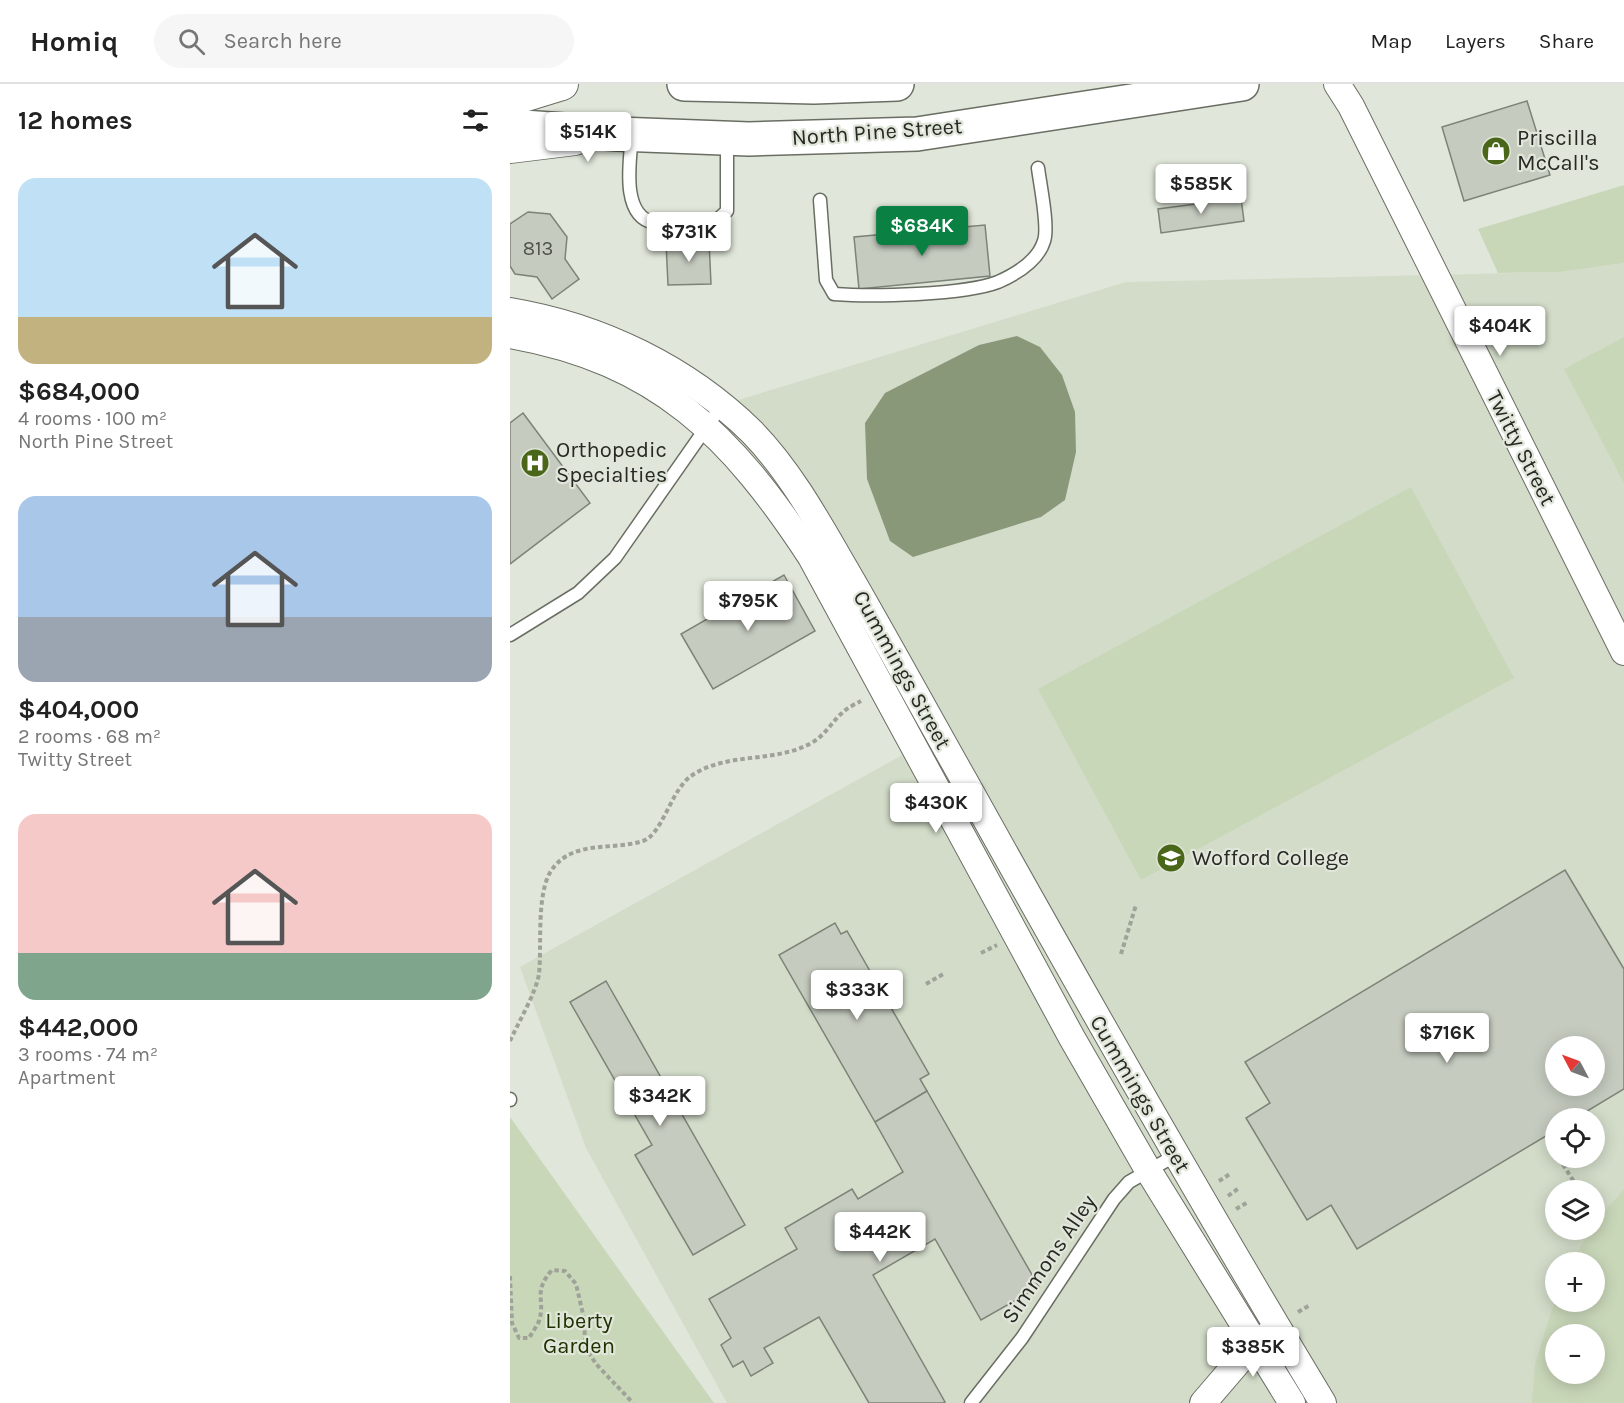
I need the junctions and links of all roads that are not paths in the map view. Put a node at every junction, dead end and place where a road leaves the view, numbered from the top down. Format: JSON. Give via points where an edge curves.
{"nodes":[{"id":1,"x":562,"y":84,"type":"edge"},
{"id":2,"x":684,"y":84,"type":"edge"},
{"id":3,"x":897,"y":84,"type":"edge"},
{"id":4,"x":1242,"y":84,"type":"edge"},
{"id":5,"x":1337,"y":84,"type":"edge"},
{"id":6,"x":510,"y":100,"type":"edge"},
{"id":7,"x":510,"y":126,"type":"edge"},
{"id":8,"x":625,"y":135,"type":"junction"},
{"id":9,"x":727,"y":138,"type":"junction"},
{"id":10,"x":510,"y":147,"type":"edge"},
{"id":11,"x":1038,"y":168,"type":"dead end"},
{"id":12,"x":820,"y":200,"type":"dead end"},
{"id":13,"x":510,"y":311,"type":"edge"},
{"id":14,"x":510,"y":335,"type":"edge"},
{"id":15,"x":722,"y":405,"type":"junction"},
{"id":16,"x":709,"y":427,"type":"junction"},
{"id":17,"x":510,"y":635,"type":"edge"},
{"id":18,"x":1624,"y":652,"type":"edge"},
{"id":19,"x":1176,"y":1155,"type":"junction"},
{"id":20,"x":1148,"y":1170,"type":"junction"},
{"id":21,"x":1277,"y":1328,"type":"junction"},
{"id":22,"x":1256,"y":1344,"type":"junction"},
{"id":23,"x":971,"y":1403,"type":"edge"},
{"id":24,"x":1203,"y":1403,"type":"edge"},
{"id":25,"x":1292,"y":1403,"type":"edge"},
{"id":26,"x":1323,"y":1403,"type":"edge"}],
"edges":[{"from":1,"to":6,"type":"street"},
{"from":2,"to":3,"type":"highway","name":"North Pine Street"},
{"from":4,"to":9,"type":"highway","name":"North Pine Street","via":[[917,134]]},
{"from":5,"to":18,"type":"street","name":"Twitty Street"},
{"from":7,"to":8,"type":"highway","name":"North Pine Street"},
{"from":8,"to":9,"type":"highway","name":"North Pine Street"},
{"from":8,"to":9,"type":"lane","via":[[629,192],[638,213],[653,223],[722,218],[728,211]]},
{"from":8,"to":10,"type":"street"},
{"from":11,"to":12,"type":"lane","via":[[1045,240],[1037,254],[1027,266],[997,282],[958,290],[834,294],[824,273]]},
{"from":13,"to":15,"type":"street","name":"Cummings Street","via":[[600,335],[695,384]]},
{"from":14,"to":16,"type":"street","name":"Cummings Street","via":[[618,367],[659,389]]},
{"from":15,"to":16,"type":"lane"},
{"from":15,"to":19,"type":"street","name":"Cummings Street","via":[[784,471],[822,529]]},
{"from":16,"to":17,"type":"lane","via":[[631,538],[598,577]]},
{"from":16,"to":20,"type":"street","name":"Cummings Street","via":[[764,489],[811,557],[1071,1038]]},
{"from":19,"to":20,"type":"lane","name":"Simmons Alley"},
{"from":19,"to":21,"type":"street","name":"Cummings Street"},
{"from":20,"to":22,"type":"street","name":"Cummings Street"},
{"from":20,"to":23,"type":"lane","name":"Simmons Alley","via":[[1129,1182],[1114,1199],[1022,1338]]},
{"from":21,"to":22,"type":"street"},
{"from":21,"to":26,"type":"street","name":"Cummings Street"},
{"from":22,"to":24,"type":"street"},
{"from":22,"to":25,"type":"street","name":"Cummings Street"}]}
